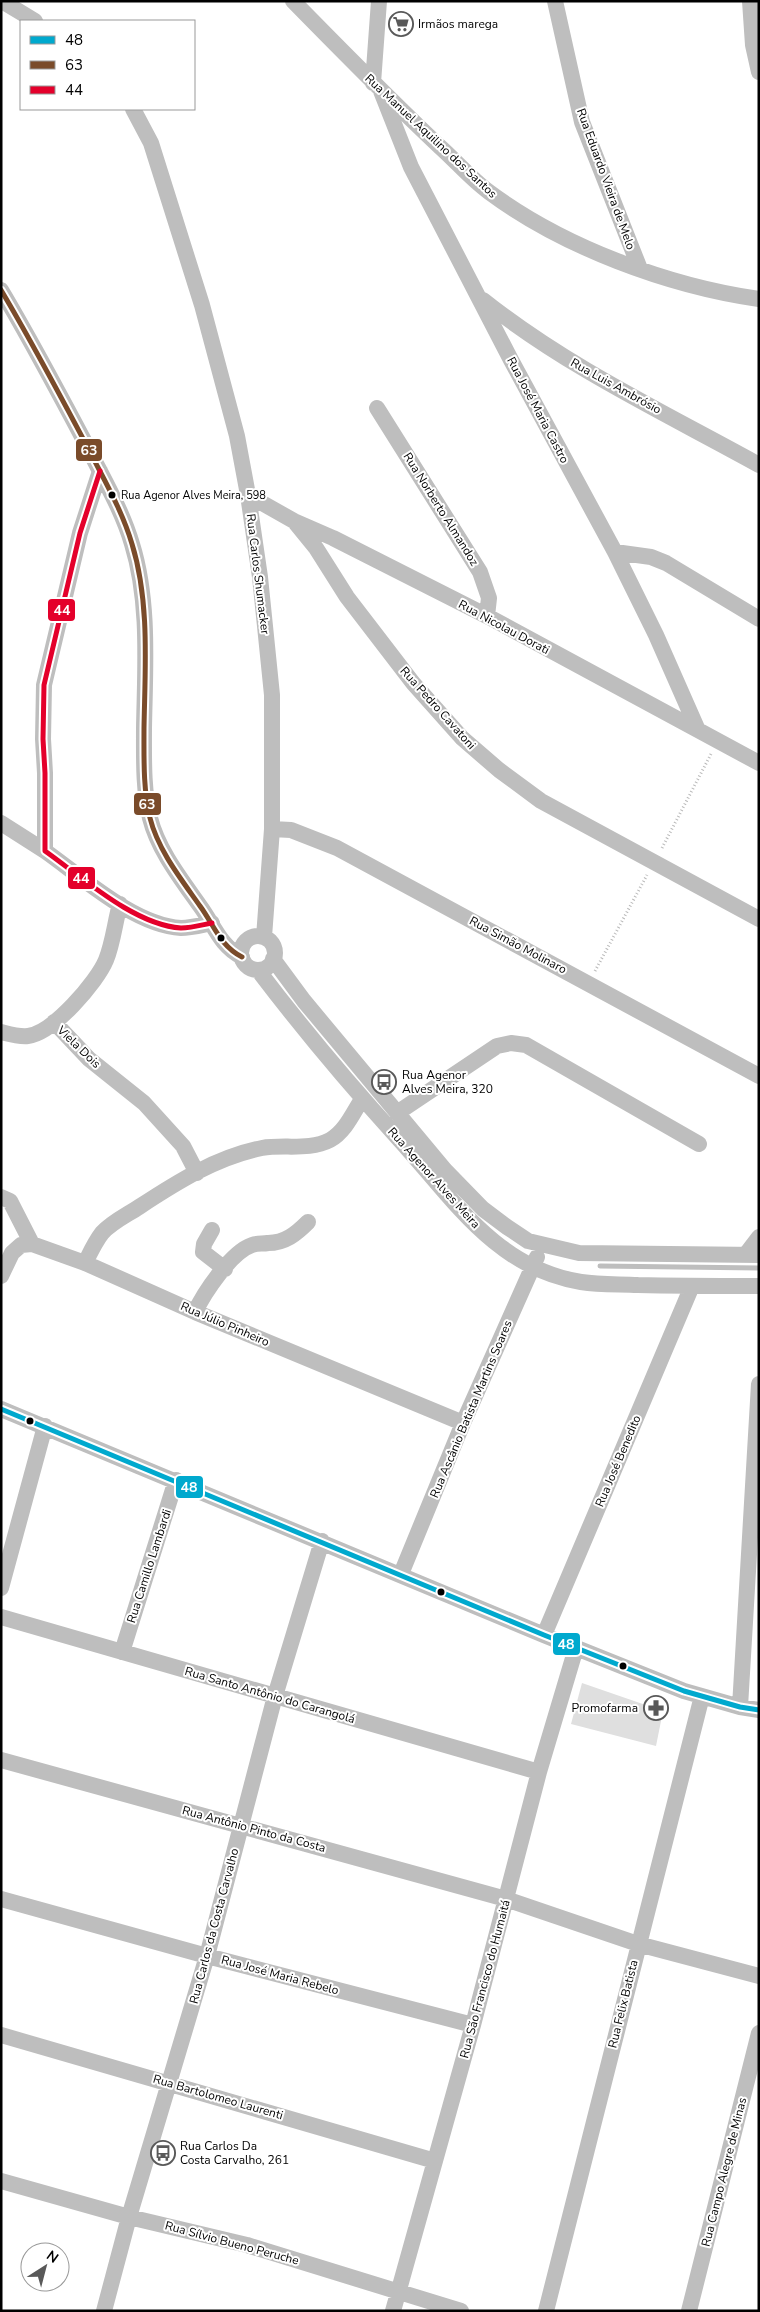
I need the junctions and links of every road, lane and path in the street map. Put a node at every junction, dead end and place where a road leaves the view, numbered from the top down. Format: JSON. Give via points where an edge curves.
{"nodes":[{"id":1,"x":2,"y":1,"type":"edge"},
{"id":2,"x":293,"y":1,"type":"edge"},
{"id":3,"x":379,"y":1,"type":"edge"},
{"id":4,"x":555,"y":1,"type":"edge"},
{"id":5,"x":750,"y":1,"type":"edge"},
{"id":6,"x":33,"y":20,"type":"edge"},
{"id":7,"x":759,"y":72,"type":"edge"},
{"id":8,"x":377,"y":87,"type":"junction"},
{"id":9,"x":134,"y":110,"type":"edge"},
{"id":10,"x":640,"y":269,"type":"junction"},
{"id":11,"x":1,"y":290,"type":"edge"},
{"id":12,"x":479,"y":297,"type":"junction"},
{"id":13,"x":759,"y":299,"type":"edge"},
{"id":14,"x":377,"y":408,"type":"dead end"},
{"id":15,"x":759,"y":465,"type":"edge"},
{"id":16,"x":100,"y":472,"type":"junction"},
{"id":17,"x":248,"y":494,"type":"junction"},
{"id":18,"x":294,"y":521,"type":"junction"},
{"id":19,"x":615,"y":552,"type":"junction"},
{"id":20,"x":487,"y":616,"type":"junction"},
{"id":21,"x":759,"y":619,"type":"edge"},
{"id":22,"x":697,"y":728,"type":"junction"},
{"id":23,"x":759,"y":763,"type":"edge"},
{"id":24,"x":1,"y":823,"type":"edge"},
{"id":25,"x":272,"y":829,"type":"junction"},
{"id":26,"x":45,"y":850,"type":"junction"},
{"id":27,"x":120,"y":904,"type":"junction"},
{"id":28,"x":759,"y":919,"type":"edge"},
{"id":29,"x":215,"y":928,"type":"junction"},
{"id":30,"x":264,"y":937,"type":"junction"},
{"id":31,"x":243,"y":950,"type":"junction"},
{"id":32,"x":274,"y":959,"type":"junction"},
{"id":33,"x":258,"y":970,"type":"junction"},
{"id":34,"x":54,"y":1022,"type":"junction"},
{"id":35,"x":1,"y":1032,"type":"edge"},
{"id":36,"x":759,"y":1076,"type":"edge"},
{"id":37,"x":362,"y":1099,"type":"junction"},
{"id":38,"x":397,"y":1113,"type":"junction"},
{"id":39,"x":699,"y":1144,"type":"dead end"},
{"id":40,"x":197,"y":1173,"type":"junction"},
{"id":41,"x":1,"y":1197,"type":"edge"},
{"id":42,"x":308,"y":1222,"type":"dead end"},
{"id":43,"x":212,"y":1230,"type":"dead end"},
{"id":44,"x":759,"y":1237,"type":"edge"},
{"id":45,"x":32,"y":1244,"type":"junction"},
{"id":46,"x":541,"y":1245,"type":"junction"},
{"id":47,"x":579,"y":1254,"type":"junction"},
{"id":48,"x":752,"y":1255,"type":"edge"},
{"id":49,"x":84,"y":1263,"type":"junction"},
{"id":50,"x":534,"y":1266,"type":"junction"},
{"id":51,"x":225,"y":1269,"type":"junction"},
{"id":52,"x":1,"y":1276,"type":"edge"},
{"id":53,"x":581,"y":1282,"type":"junction"},
{"id":54,"x":692,"y":1286,"type":"junction"},
{"id":55,"x":759,"y":1286,"type":"edge"},
{"id":56,"x":195,"y":1312,"type":"junction"},
{"id":57,"x":759,"y":1384,"type":"edge"},
{"id":58,"x":1,"y":1409,"type":"edge"},
{"id":59,"x":463,"y":1423,"type":"junction"},
{"id":60,"x":45,"y":1426,"type":"junction"},
{"id":61,"x":176,"y":1480,"type":"junction"},
{"id":62,"x":322,"y":1541,"type":"junction"},
{"id":63,"x":401,"y":1574,"type":"junction"},
{"id":64,"x":1,"y":1588,"type":"edge"},
{"id":65,"x":1,"y":1617,"type":"edge"},
{"id":66,"x":544,"y":1635,"type":"junction"},
{"id":67,"x":576,"y":1648,"type":"junction"},
{"id":68,"x":122,"y":1652,"type":"junction"},
{"id":69,"x":275,"y":1696,"type":"junction"},
{"id":70,"x":702,"y":1696,"type":"junction"},
{"id":71,"x":740,"y":1707,"type":"junction"},
{"id":72,"x":759,"y":1710,"type":"edge"},
{"id":73,"x":1,"y":1760,"type":"edge"},
{"id":74,"x":539,"y":1772,"type":"junction"},
{"id":75,"x":241,"y":1826,"type":"junction"},
{"id":76,"x":1,"y":1899,"type":"edge"},
{"id":77,"x":506,"y":1899,"type":"junction"},
{"id":78,"x":638,"y":1944,"type":"junction"},
{"id":79,"x":207,"y":1956,"type":"junction"},
{"id":80,"x":759,"y":1976,"type":"edge"},
{"id":81,"x":473,"y":2025,"type":"junction"},
{"id":82,"x":759,"y":2033,"type":"edge"},
{"id":83,"x":1,"y":2035,"type":"edge"},
{"id":84,"x":169,"y":2082,"type":"junction"},
{"id":85,"x":435,"y":2161,"type":"junction"},
{"id":86,"x":1,"y":2181,"type":"edge"},
{"id":87,"x":129,"y":2217,"type":"junction"},
{"id":88,"x":398,"y":2292,"type":"junction"},
{"id":89,"x":104,"y":2311,"type":"edge"},
{"id":90,"x":393,"y":2311,"type":"edge"},
{"id":91,"x":460,"y":2311,"type":"edge"},
{"id":92,"x":546,"y":2311,"type":"edge"},
{"id":93,"x":689,"y":2311,"type":"edge"}],
"edges":[{"from":1,"to":6,"type":"street"},
{"from":2,"to":8,"type":"street","name":"Rua Manuel Aquilino dos Santos"},
{"from":3,"to":8,"type":"street"},
{"from":4,"to":10,"type":"street","name":"Rua Eduardo Vieira de Melo","via":[[582,122]]},
{"from":5,"to":7,"type":"street","via":[[753,45]]},
{"from":8,"to":10,"type":"street","name":"Rua Manuel Aquilino dos Santos","via":[[508,206],[557,236]]},
{"from":8,"to":12,"type":"street","name":"Rua José Maria Castro","via":[[411,167]]},
{"from":9,"to":17,"type":"street","name":"Rua Carlos Shumacker","via":[[151,143],[202,305],[237,436]]},
{"from":10,"to":13,"type":"street","name":"Rua Manuel Aquilino dos Santos"},
{"from":11,"to":16,"type":"street"},
{"from":12,"to":15,"type":"street","name":"Rua Luis Ambrósio","via":[[512,324],[572,362]]},
{"from":12,"to":19,"type":"street","name":"Rua José Maria Castro"},
{"from":14,"to":20,"type":"street","name":"Rua Norberto Almandoz","via":[[480,572],[489,598]]},
{"from":16,"to":26,"type":"street","via":[[80,533],[44,685]]},
{"from":16,"to":29,"type":"street","via":[[122,514],[139,567],[144,626],[144,762],[150,820],[179,876]]},
{"from":17,"to":18,"type":"street","name":"Rua Nicolau Dorati"},
{"from":17,"to":25,"type":"street","name":"Rua Carlos Shumacker","via":[[272,695]]},
{"from":18,"to":20,"type":"street","name":"Rua Nicolau Dorati"},
{"from":18,"to":28,"type":"street","name":"Rua Pedro Cavatoni","via":[[316,548],[347,597],[414,683],[462,738],[499,770],[541,801]]},
{"from":19,"to":21,"type":"street","via":[[641,555],[666,563]]},
{"from":19,"to":22,"type":"street","name":"Rua José Maria Castro"},
{"from":20,"to":22,"type":"street","name":"Rua Nicolau Dorati"},
{"from":22,"to":23,"type":"street","name":"Rua Nicolau Dorati"},
{"from":24,"to":26,"type":"street"},
{"from":25,"to":30,"type":"street","name":"Rua Carlos Shumacker"},
{"from":25,"to":36,"type":"street","name":"Rua Simão Molinaro","via":[[291,830],[337,848]]},
{"from":26,"to":27,"type":"street"},
{"from":27,"to":29,"type":"street","via":[[164,925]]},
{"from":27,"to":34,"type":"street","name":"Viela Dois","via":[[101,970]]},
{"from":29,"to":31,"type":"street","via":[[226,947]]},
{"from":30,"to":31,"type":"street","via":[[253,937]]},
{"from":30,"to":32,"type":"street","via":[[272,944]]},
{"from":31,"to":33,"type":"street","via":[[248,966]]},
{"from":32,"to":33,"type":"street"},
{"from":32,"to":38,"type":"street","name":"Rua Agenor Alves Meira","via":[[304,1001]]},
{"from":33,"to":37,"type":"street","name":"Rua Agenor Alves Meira"},
{"from":34,"to":35,"type":"street","via":[[28,1036]]},
{"from":34,"to":40,"type":"street","name":"Viela Dois","via":[[89,1059],[144,1102],[183,1146]]},
{"from":37,"to":40,"type":"street","via":[[340,1132],[329,1140],[242,1152]]},
{"from":37,"to":50,"type":"street","name":"Rua Agenor Alves Meira","via":[[476,1228],[500,1247]]},
{"from":38,"to":39,"type":"street","via":[[497,1046],[511,1043],[526,1046]]},
{"from":38,"to":46,"type":"street","name":"Rua Agenor Alves Meira","via":[[445,1170],[484,1209],[507,1228]]},
{"from":40,"to":49,"type":"street","via":[[111,1225]]},
{"from":41,"to":45,"type":"street","via":[[10,1201]]},
{"from":42,"to":51,"type":"street","via":[[285,1240],[250,1245]]},
{"from":43,"to":51,"type":"street","via":[[204,1244],[204,1252]]},
{"from":44,"to":48,"type":"street"},
{"from":45,"to":49,"type":"street","name":"Rua Júlio Pinheiro"},
{"from":45,"to":52,"type":"street","via":[[21,1245],[12,1253]]},
{"from":46,"to":47,"type":"street","name":"Rua Agenor Alves Meira"},
{"from":46,"to":50,"type":"street","name":"Rua Ascânio Batista Martins Soares"},
{"from":47,"to":48,"type":"street","name":"Rua Agenor Alves Meira"},
{"from":47,"to":53,"type":"street"},
{"from":49,"to":56,"type":"street","name":"Rua Júlio Pinheiro"},
{"from":50,"to":53,"type":"street","name":"Rua Agenor Alves Meira"},
{"from":50,"to":59,"type":"street","name":"Rua Ascânio Batista Martins Soares"},
{"from":51,"to":56,"type":"street"},
{"from":53,"to":54,"type":"street","name":"Rua Agenor Alves Meira"},
{"from":54,"to":55,"type":"street","name":"Rua Agenor Alves Meira"},
{"from":54,"to":66,"type":"street","name":"Rua José Benedito"},
{"from":56,"to":59,"type":"street","name":"Rua Júlio Pinheiro"},
{"from":57,"to":71,"type":"street"},
{"from":58,"to":60,"type":"street"},
{"from":59,"to":63,"type":"street","name":"Rua Ascânio Batista Martins Soares"},
{"from":60,"to":61,"type":"street"},
{"from":60,"to":64,"type":"street"},
{"from":61,"to":62,"type":"street"},
{"from":61,"to":68,"type":"street","name":"Rua Camillo Lambardi"},
{"from":62,"to":63,"type":"street"},
{"from":62,"to":69,"type":"street","name":"Rua Carlos da Costa Carvalho"},
{"from":63,"to":66,"type":"street"},
{"from":65,"to":68,"type":"street","name":"Rua Santo Antônio do Carangolá"},
{"from":66,"to":67,"type":"street"},
{"from":67,"to":70,"type":"street"},
{"from":67,"to":74,"type":"street","name":"Rua São Francisco do Humaitá"},
{"from":68,"to":69,"type":"street","name":"Rua Santo Antônio do Carangolá"},
{"from":69,"to":74,"type":"street","name":"Rua Santo Antônio do Carangolá"},
{"from":69,"to":75,"type":"street","name":"Rua Carlos da Costa Carvalho"},
{"from":70,"to":71,"type":"street"},
{"from":70,"to":78,"type":"street","name":"Rua Felix Batista"},
{"from":71,"to":72,"type":"street"},
{"from":73,"to":75,"type":"street","name":"Rua Antônio Pinto da Costa"},
{"from":74,"to":77,"type":"street","name":"Rua São Francisco do Humaitá"},
{"from":75,"to":77,"type":"street","name":"Rua Antônio Pinto da Costa"},
{"from":75,"to":79,"type":"street","name":"Rua Carlos da Costa Carvalho"},
{"from":76,"to":79,"type":"street","name":"Rua José Maria Rebelo"},
{"from":77,"to":78,"type":"street","name":"Rua Antônio Pinto da Costa"},
{"from":77,"to":81,"type":"street","name":"Rua São Francisco do Humaitá"},
{"from":78,"to":80,"type":"street","name":"Rua Antônio Pinto da Costa"},
{"from":78,"to":92,"type":"street","name":"Rua Felix Batista"},
{"from":79,"to":81,"type":"street","name":"Rua José Maria Rebelo"},
{"from":79,"to":84,"type":"street","name":"Rua Carlos da Costa Carvalho"},
{"from":81,"to":85,"type":"street","name":"Rua São Francisco do Humaitá"},
{"from":82,"to":93,"type":"street","name":"Rua Campo Alegre de Minas"},
{"from":83,"to":84,"type":"street","name":"Rua Bartolomeo Laurenti"},
{"from":84,"to":85,"type":"street","name":"Rua Bartolomeo Laurenti"},
{"from":84,"to":87,"type":"street","name":"Rua Carlos da Costa Carvalho"},
{"from":85,"to":88,"type":"street","name":"Rua São Francisco do Humaitá"},
{"from":86,"to":87,"type":"street","name":"Rua Sílvio Bueno Peruche"},
{"from":87,"to":88,"type":"street","name":"Rua Sílvio Bueno Peruche","via":[[247,2245]]},
{"from":87,"to":89,"type":"street","name":"Rua Carlos da Costa Carvalho"},
{"from":88,"to":90,"type":"street","name":"Rua São Francisco do Humaitá"},
{"from":88,"to":91,"type":"street","name":"Rua Sílvio Bueno Peruche"}]}
